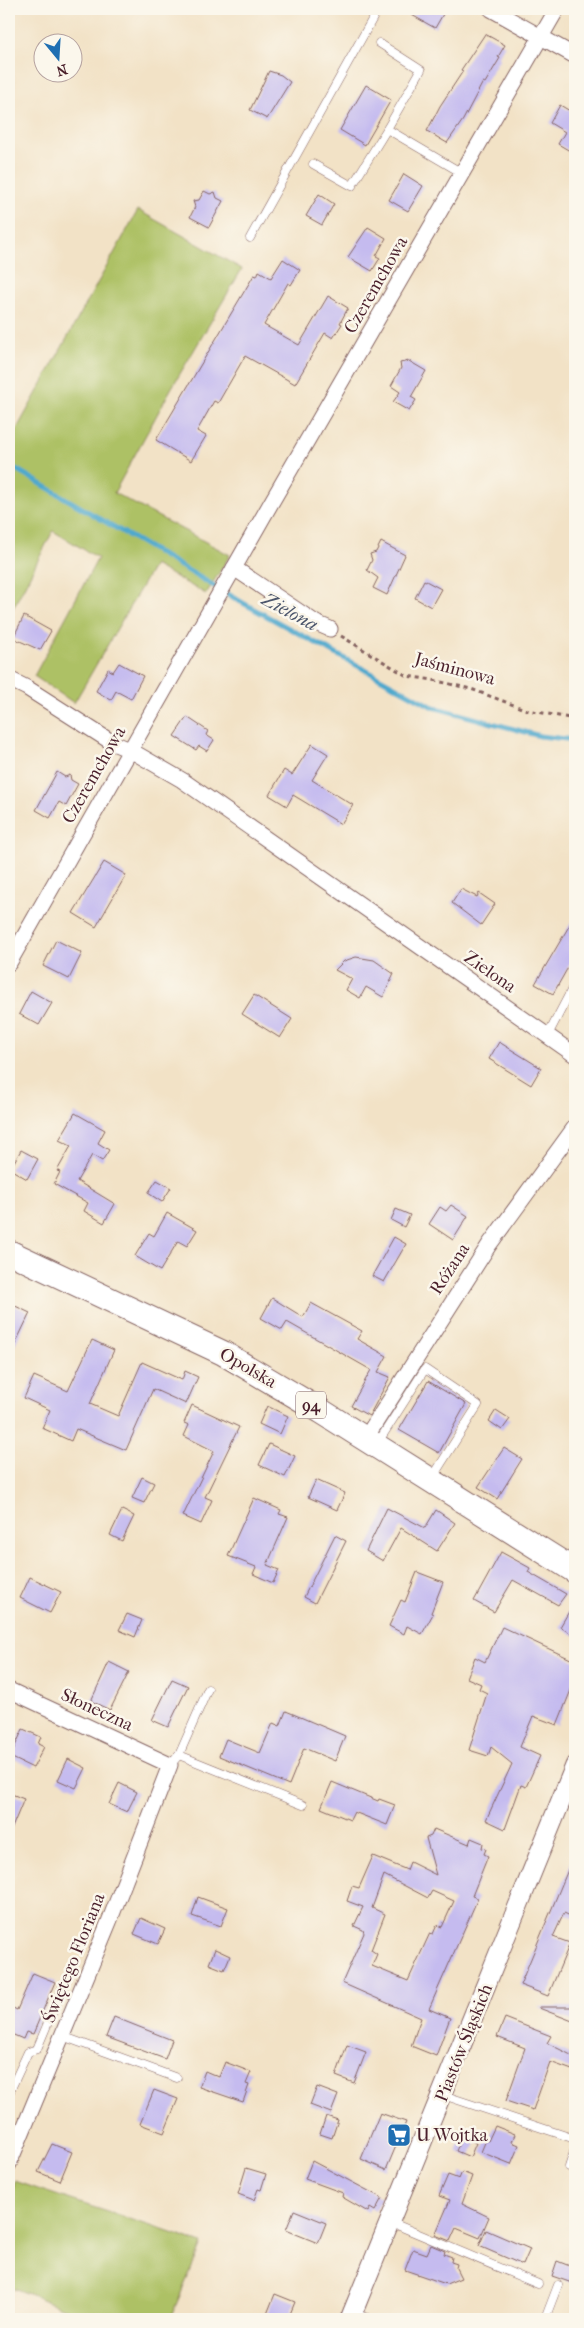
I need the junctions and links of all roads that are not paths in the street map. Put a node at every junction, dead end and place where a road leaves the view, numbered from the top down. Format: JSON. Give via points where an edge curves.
{"nodes":[{"id":1,"x":378,"y":9,"type":"edge"},
{"id":2,"x":491,"y":9,"type":"edge"},
{"id":3,"x":557,"y":9,"type":"edge"},
{"id":4,"x":541,"y":37,"type":"junction"},
{"id":5,"x":379,"y":43,"type":"dead end"},
{"id":6,"x":575,"y":56,"type":"edge"},
{"id":7,"x":387,"y":128,"type":"junction"},
{"id":8,"x":313,"y":164,"type":"dead end"},
{"id":9,"x":462,"y":173,"type":"junction"},
{"id":10,"x":250,"y":238,"type":"dead end"},
{"id":11,"x":231,"y":573,"type":"junction"},
{"id":12,"x":330,"y":629,"type":"road end"},
{"id":13,"x":9,"y":679,"type":"edge"},
{"id":14,"x":130,"y":750,"type":"junction"},
{"id":15,"x":9,"y":963,"type":"edge"},
{"id":16,"x":575,"y":983,"type":"edge"},
{"id":17,"x":548,"y":1035,"type":"junction"},
{"id":18,"x":575,"y":1055,"type":"edge"},
{"id":19,"x":575,"y":1127,"type":"edge"},
{"id":20,"x":9,"y":1252,"type":"edge"},
{"id":21,"x":371,"y":1442,"type":"junction"},
{"id":22,"x":431,"y":1480,"type":"junction"},
{"id":23,"x":575,"y":1571,"type":"edge"},
{"id":24,"x":208,"y":1689,"type":"dead end"},
{"id":25,"x":9,"y":1690,"type":"edge"},
{"id":26,"x":175,"y":1760,"type":"junction"},
{"id":27,"x":575,"y":1766,"type":"edge"},
{"id":28,"x":303,"y":1805,"type":"dead end"},
{"id":29,"x":63,"y":1987,"type":"dead end"},
{"id":30,"x":62,"y":2036,"type":"junction"},
{"id":31,"x":176,"y":2078,"type":"dead end"},
{"id":32,"x":9,"y":2092,"type":"edge"},
{"id":33,"x":443,"y":2095,"type":"junction"},
{"id":34,"x":575,"y":2139,"type":"edge"},
{"id":35,"x":575,"y":2149,"type":"edge"},
{"id":36,"x":9,"y":2164,"type":"edge"},
{"id":37,"x":569,"y":2167,"type":"dead end"},
{"id":38,"x":390,"y":2222,"type":"junction"},
{"id":39,"x":538,"y":2284,"type":"dead end"},
{"id":40,"x":558,"y":2285,"type":"dead end"},
{"id":41,"x":352,"y":2316,"type":"edge"},
{"id":42,"x":372,"y":2319,"type":"edge"},
{"id":43,"x":545,"y":2319,"type":"edge"}],
"edges":[{"from":1,"to":10,"type":"lane"},
{"from":2,"to":4,"type":"street"},
{"from":3,"to":4,"type":"street","name":"Czeremchowa"},
{"from":4,"to":6,"type":"street"},
{"from":4,"to":9,"type":"street","name":"Czeremchowa"},
{"from":5,"to":7,"type":"lane","via":[[421,70]]},
{"from":7,"to":8,"type":"lane","via":[[352,186]]},
{"from":7,"to":9,"type":"lane"},
{"from":9,"to":11,"type":"street","name":"Czeremchowa"},
{"from":11,"to":12,"type":"street"},
{"from":11,"to":14,"type":"street","name":"Czeremchowa"},
{"from":13,"to":14,"type":"street","name":"Zielona","via":[[113,743]]},
{"from":14,"to":15,"type":"street","name":"Czeremchowa"},
{"from":14,"to":17,"type":"street","name":"Zielona","via":[[206,797]]},
{"from":16,"to":17,"type":"lane"},
{"from":17,"to":18,"type":"street","name":"Zielona"},
{"from":19,"to":21,"type":"street","name":"Różana","via":[[489,1245]]},
{"from":20,"to":21,"type":"main road","name":"Opolska","number":"94","via":[[222,1353]]},
{"from":21,"to":22,"type":"main road","name":"Opolska","number":"94"},
{"from":21,"to":22,"type":"lane","via":[[425,1369],[478,1405]]},
{"from":22,"to":23,"type":"main road","name":"Opolska","number":"94"},
{"from":24,"to":26,"type":"lane"},
{"from":25,"to":26,"type":"street","name":"Słoneczna"},
{"from":26,"to":28,"type":"lane"},
{"from":26,"to":30,"type":"street","name":"Świętego Floriana"},
{"from":27,"to":33,"type":"street","name":"Piastów Śląskich"},
{"from":29,"to":32,"type":"lane","via":[[37,2049],[28,2052]]},
{"from":30,"to":31,"type":"lane"},
{"from":30,"to":36,"type":"street","name":"Świętego Floriana"},
{"from":33,"to":34,"type":"lane"},
{"from":33,"to":38,"type":"street","name":"Piastów Śląskich"},
{"from":35,"to":37,"type":"lane"},
{"from":38,"to":39,"type":"lane"},
{"from":38,"to":41,"type":"street","name":"Piastów Śląskich"},
{"from":40,"to":43,"type":"lane"},
{"from":41,"to":42,"type":"lane"}]}
